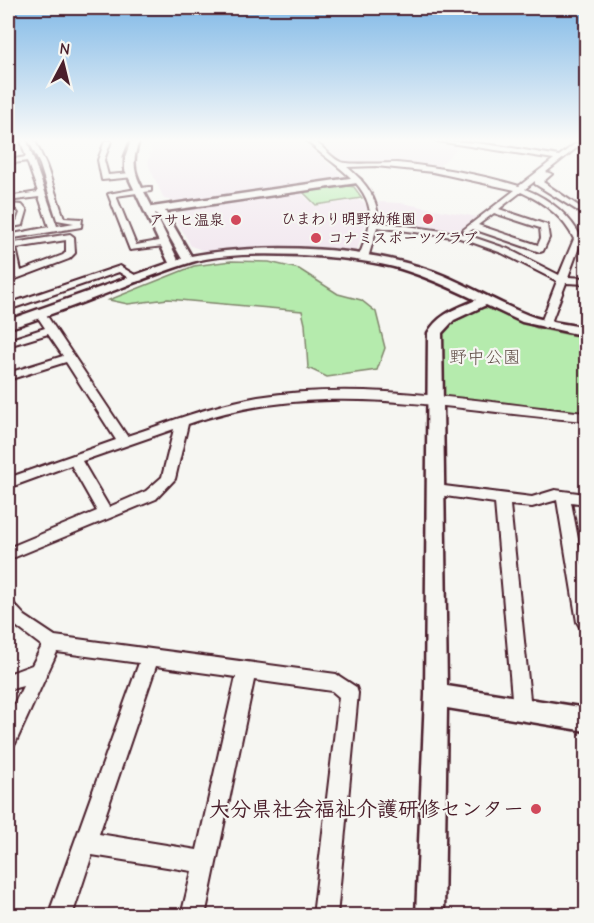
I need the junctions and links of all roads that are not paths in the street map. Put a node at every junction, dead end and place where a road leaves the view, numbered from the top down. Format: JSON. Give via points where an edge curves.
{"nodes":[{"id":1,"x":39,"y":184,"type":"edge"},
{"id":2,"x":50,"y":184,"type":"edge"},
{"id":3,"x":138,"y":184,"type":"edge"},
{"id":4,"x":142,"y":184,"type":"edge"},
{"id":5,"x":329,"y":184,"type":"edge"},
{"id":6,"x":360,"y":184,"type":"edge"},
{"id":7,"x":495,"y":184,"type":"edge"},
{"id":8,"x":526,"y":184,"type":"edge"},
{"id":9,"x":541,"y":184,"type":"edge"},
{"id":10,"x":519,"y":189,"type":"junction"},
{"id":11,"x":143,"y":190,"type":"junction"},
{"id":12,"x":42,"y":194,"type":"junction"},
{"id":13,"x":8,"y":199,"type":"edge"},
{"id":14,"x":8,"y":207,"type":"edge"},
{"id":15,"x":159,"y":209,"type":"junction"},
{"id":16,"x":493,"y":210,"type":"junction"},
{"id":17,"x":148,"y":211,"type":"junction"},
{"id":18,"x":586,"y":214,"type":"edge"},
{"id":19,"x":374,"y":224,"type":"junction"},
{"id":20,"x":8,"y":226,"type":"edge"},
{"id":21,"x":472,"y":226,"type":"junction"},
{"id":22,"x":573,"y":228,"type":"junction"},
{"id":23,"x":54,"y":229,"type":"junction"},
{"id":24,"x":586,"y":229,"type":"edge"},
{"id":25,"x":461,"y":236,"type":"junction"},
{"id":26,"x":8,"y":237,"type":"edge"},
{"id":27,"x":582,"y":239,"type":"edge"},
{"id":28,"x":164,"y":243,"type":"junction"},
{"id":29,"x":9,"y":247,"type":"edge"},
{"id":30,"x":363,"y":258,"type":"junction"},
{"id":31,"x":188,"y":260,"type":"junction"},
{"id":32,"x":175,"y":265,"type":"junction"},
{"id":33,"x":12,"y":278,"type":"edge"},
{"id":34,"x":138,"y":280,"type":"junction"},
{"id":35,"x":562,"y":280,"type":"junction"},
{"id":36,"x":586,"y":281,"type":"edge"},
{"id":37,"x":486,"y":300,"type":"junction"},
{"id":38,"x":8,"y":306,"type":"edge"},
{"id":39,"x":40,"y":313,"type":"junction"},
{"id":40,"x":8,"y":324,"type":"edge"},
{"id":41,"x":545,"y":325,"type":"junction"},
{"id":42,"x":51,"y":330,"type":"junction"},
{"id":43,"x":586,"y":332,"type":"edge"},
{"id":44,"x":8,"y":343,"type":"edge"},
{"id":45,"x":69,"y":358,"type":"junction"},
{"id":46,"x":8,"y":377,"type":"edge"},
{"id":47,"x":434,"y":402,"type":"junction"},
{"id":48,"x":586,"y":417,"type":"edge"},
{"id":49,"x":182,"y":421,"type":"junction"},
{"id":50,"x":124,"y":441,"type":"junction"},
{"id":51,"x":74,"y":459,"type":"junction"},
{"id":52,"x":8,"y":483,"type":"edge"},
{"id":53,"x":436,"y":490,"type":"junction"},
{"id":54,"x":563,"y":496,"type":"junction"},
{"id":55,"x":502,"y":498,"type":"junction"},
{"id":56,"x":586,"y":499,"type":"edge"},
{"id":57,"x":106,"y":515,"type":"junction"},
{"id":58,"x":8,"y":554,"type":"edge"},
{"id":59,"x":8,"y":609,"type":"edge"},
{"id":60,"x":586,"y":622,"type":"edge"},
{"id":61,"x":52,"y":643,"type":"junction"},
{"id":62,"x":150,"y":657,"type":"junction"},
{"id":63,"x":247,"y":670,"type":"junction"},
{"id":64,"x":38,"y":672,"type":"junction"},
{"id":65,"x":8,"y":682,"type":"edge"},
{"id":66,"x":436,"y":695,"type":"junction"},
{"id":67,"x":522,"y":708,"type":"junction"},
{"id":68,"x":586,"y":718,"type":"edge"},
{"id":69,"x":8,"y":737,"type":"edge"},
{"id":70,"x":85,"y":843,"type":"junction"},
{"id":71,"x":204,"y":862,"type":"junction"},
{"id":72,"x":60,"y":915,"type":"edge"},
{"id":73,"x":193,"y":915,"type":"edge"},
{"id":74,"x":326,"y":915,"type":"edge"},
{"id":75,"x":430,"y":915,"type":"edge"}],
"edges":[{"from":1,"to":12,"type":"street"},
{"from":2,"to":23,"type":"street","via":[[62,220],[79,221],[78,225]]},
{"from":3,"to":11,"type":"street"},
{"from":4,"to":11,"type":"street"},
{"from":5,"to":15,"type":"street"},
{"from":6,"to":19,"type":"street","via":[[372,201]]},
{"from":7,"to":10,"type":"street"},
{"from":8,"to":10,"type":"street"},
{"from":9,"to":18,"type":"street"},
{"from":10,"to":16,"type":"street"},
{"from":10,"to":22,"type":"street","via":[[557,211]]},
{"from":11,"to":15,"type":"street"},
{"from":11,"to":17,"type":"street"},
{"from":11,"to":28,"type":"street","via":[[111,194],[133,248]]},
{"from":12,"to":13,"type":"street"},
{"from":12,"to":23,"type":"street"},
{"from":14,"to":20,"type":"street","via":[[19,207],[24,213],[20,223]]},
{"from":15,"to":17,"type":"street"},
{"from":15,"to":31,"type":"street"},
{"from":16,"to":21,"type":"street"},
{"from":16,"to":21,"type":"street","via":[[544,227],[546,236],[540,249]]},
{"from":17,"to":28,"type":"street"},
{"from":19,"to":25,"type":"street"},
{"from":19,"to":30,"type":"street"},
{"from":21,"to":25,"type":"street"},
{"from":22,"to":24,"type":"street"},
{"from":22,"to":27,"type":"street"},
{"from":23,"to":26,"type":"street"},
{"from":25,"to":35,"type":"street","via":[[505,251]]},
{"from":27,"to":35,"type":"street"},
{"from":28,"to":32,"type":"street"},
{"from":29,"to":33,"type":"street"},
{"from":29,"to":33,"type":"street","via":[[70,237],[71,253],[66,257]]},
{"from":30,"to":31,"type":"street","via":[[255,251]]},
{"from":30,"to":37,"type":"street","via":[[432,274]]},
{"from":31,"to":32,"type":"street"},
{"from":32,"to":34,"type":"street"},
{"from":34,"to":38,"type":"street","via":[[120,269]]},
{"from":34,"to":39,"type":"street"},
{"from":35,"to":36,"type":"street"},
{"from":35,"to":41,"type":"street"},
{"from":37,"to":41,"type":"street"},
{"from":37,"to":47,"type":"street","via":[[437,327]]},
{"from":39,"to":40,"type":"street"},
{"from":39,"to":42,"type":"street"},
{"from":41,"to":43,"type":"street"},
{"from":42,"to":44,"type":"street"},
{"from":42,"to":45,"type":"street"},
{"from":45,"to":46,"type":"street"},
{"from":45,"to":50,"type":"street"},
{"from":47,"to":48,"type":"street"},
{"from":47,"to":49,"type":"street","via":[[303,397],[250,403]]},
{"from":47,"to":53,"type":"street"},
{"from":49,"to":50,"type":"street"},
{"from":49,"to":57,"type":"street","via":[[168,479],[152,495]]},
{"from":50,"to":51,"type":"street"},
{"from":51,"to":52,"type":"street"},
{"from":51,"to":57,"type":"street"},
{"from":53,"to":55,"type":"street"},
{"from":53,"to":66,"type":"street"},
{"from":54,"to":55,"type":"street","via":[[532,502]]},
{"from":54,"to":56,"type":"street"},
{"from":54,"to":60,"type":"street"},
{"from":55,"to":67,"type":"street"},
{"from":57,"to":58,"type":"street"},
{"from":59,"to":61,"type":"street"},
{"from":61,"to":62,"type":"street"},
{"from":61,"to":64,"type":"street"},
{"from":62,"to":63,"type":"street"},
{"from":62,"to":70,"type":"street"},
{"from":63,"to":71,"type":"street"},
{"from":63,"to":74,"type":"street","via":[[336,683],[349,693]]},
{"from":64,"to":65,"type":"street"},
{"from":64,"to":69,"type":"street"},
{"from":66,"to":67,"type":"street"},
{"from":66,"to":75,"type":"street"},
{"from":67,"to":68,"type":"street"},
{"from":70,"to":71,"type":"street"},
{"from":70,"to":72,"type":"street"},
{"from":71,"to":73,"type":"street"}]}
